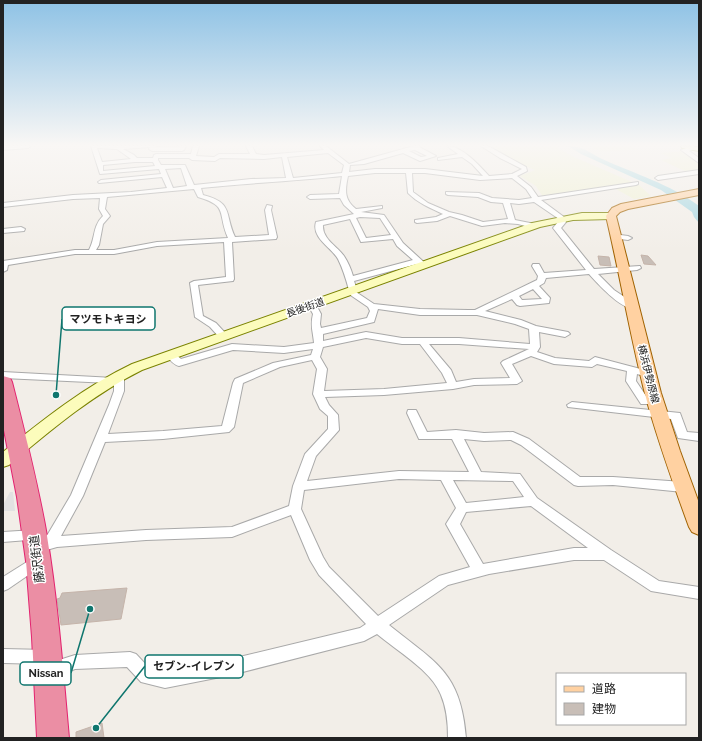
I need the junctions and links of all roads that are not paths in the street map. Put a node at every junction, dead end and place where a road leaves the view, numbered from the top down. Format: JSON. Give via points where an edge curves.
{"nodes":[{"id":1,"x":114,"y":181,"type":"edge"},
{"id":2,"x":167,"y":181,"type":"edge"},
{"id":3,"x":191,"y":181,"type":"edge"},
{"id":4,"x":236,"y":181,"type":"edge"},
{"id":5,"x":343,"y":181,"type":"edge"},
{"id":6,"x":409,"y":181,"type":"edge"},
{"id":7,"x":462,"y":181,"type":"edge"},
{"id":8,"x":519,"y":181,"type":"edge"},
{"id":9,"x":101,"y":182,"type":"joint"},
{"id":10,"x":636,"y":183,"type":"dead end"},
{"id":11,"x":194,"y":187,"type":"junction"},
{"id":12,"x":465,"y":188,"type":"junction"},
{"id":13,"x":171,"y":190,"type":"junction"},
{"id":14,"x":699,"y":192,"type":"edge"},
{"id":15,"x":448,"y":193,"type":"dead end"},
{"id":16,"x":102,"y":196,"type":"junction"},
{"id":17,"x":341,"y":196,"type":"junction"},
{"id":18,"x":691,"y":196,"type":"edge"},
{"id":19,"x":310,"y":197,"type":"dead end"},
{"id":20,"x":536,"y":200,"type":"junction"},
{"id":21,"x":506,"y":201,"type":"junction"},
{"id":22,"x":3,"y":205,"type":"edge"},
{"id":23,"x":269,"y":206,"type":"dead end"},
{"id":24,"x":380,"y":207,"type":"dead end"},
{"id":25,"x":450,"y":214,"type":"junction"},
{"id":26,"x":355,"y":215,"type":"junction"},
{"id":27,"x":611,"y":216,"type":"junction"},
{"id":28,"x":562,"y":218,"type":"junction"},
{"id":29,"x":416,"y":221,"type":"dead end"},
{"id":30,"x":512,"y":221,"type":"junction"},
{"id":31,"x":532,"y":226,"type":"junction"},
{"id":32,"x":21,"y":229,"type":"dead end"},
{"id":33,"x":3,"y":231,"type":"edge"},
{"id":34,"x":395,"y":236,"type":"junction"},
{"id":35,"x":231,"y":240,"type":"junction"},
{"id":36,"x":90,"y":252,"type":"junction"},
{"id":37,"x":420,"y":263,"type":"junction"},
{"id":38,"x":536,"y":266,"type":"dead end"},
{"id":39,"x":631,"y":268,"type":"junction"},
{"id":40,"x":3,"y":270,"type":"edge"},
{"id":41,"x":592,"y":272,"type":"junction"},
{"id":42,"x":542,"y":276,"type":"junction"},
{"id":43,"x":534,"y":285,"type":"junction"},
{"id":44,"x":351,"y":287,"type":"junction"},
{"id":45,"x":513,"y":294,"type":"junction"},
{"id":46,"x":312,"y":305,"type":"junction"},
{"id":47,"x":372,"y":306,"type":"junction"},
{"id":48,"x":632,"y":306,"type":"junction"},
{"id":49,"x":477,"y":312,"type":"junction"},
{"id":50,"x":534,"y":328,"type":"junction"},
{"id":51,"x":561,"y":330,"type":"dead end"},
{"id":52,"x":318,"y":332,"type":"junction"},
{"id":53,"x":223,"y":336,"type":"junction"},
{"id":54,"x":423,"y":342,"type":"junction"},
{"id":55,"x":533,"y":350,"type":"junction"},
{"id":56,"x":317,"y":351,"type":"junction"},
{"id":57,"x":171,"y":355,"type":"junction"},
{"id":58,"x":632,"y":371,"type":"junction"},
{"id":59,"x":648,"y":374,"type":"junction"},
{"id":60,"x":3,"y":375,"type":"edge"},
{"id":61,"x":114,"y":377,"type":"junction"},
{"id":62,"x":3,"y":382,"type":"edge"},
{"id":63,"x":452,"y":386,"type":"junction"},
{"id":64,"x":318,"y":394,"type":"junction"},
{"id":65,"x":645,"y":402,"type":"dead end"},
{"id":66,"x":572,"y":405,"type":"dead end"},
{"id":67,"x":412,"y":413,"type":"dead end"},
{"id":68,"x":659,"y":414,"type":"junction"},
{"id":69,"x":456,"y":434,"type":"junction"},
{"id":70,"x":699,"y":437,"type":"edge"},
{"id":71,"x":100,"y":438,"type":"junction"},
{"id":72,"x":11,"y":455,"type":"edge"},
{"id":73,"x":444,"y":475,"type":"junction"},
{"id":74,"x":477,"y":476,"type":"junction"},
{"id":75,"x":299,"y":486,"type":"junction"},
{"id":76,"x":683,"y":487,"type":"junction"},
{"id":77,"x":533,"y":501,"type":"junction"},
{"id":78,"x":462,"y":508,"type":"junction"},
{"id":79,"x":295,"y":509,"type":"junction"},
{"id":80,"x":699,"y":527,"type":"edge"},
{"id":81,"x":3,"y":537,"type":"edge"},
{"id":82,"x":39,"y":547,"type":"junction"},
{"id":83,"x":606,"y":554,"type":"junction"},
{"id":84,"x":479,"y":570,"type":"junction"},
{"id":85,"x":3,"y":585,"type":"edge"},
{"id":86,"x":699,"y":593,"type":"edge"},
{"id":87,"x":377,"y":625,"type":"junction"},
{"id":88,"x":3,"y":656,"type":"edge"},
{"id":89,"x":48,"y":664,"type":"junction"},
{"id":90,"x":53,"y":738,"type":"edge"},
{"id":91,"x":457,"y":738,"type":"edge"}],
"edges":[{"from":1,"to":9,"type":"street"},
{"from":2,"to":13,"type":"street"},
{"from":3,"to":11,"type":"street"},
{"from":4,"to":11,"type":"street"},
{"from":5,"to":17,"type":"street"},
{"from":6,"to":25,"type":"street","via":[[409,189],[416,198]]},
{"from":7,"to":12,"type":"street"},
{"from":8,"to":20,"type":"street","via":[[529,188]]},
{"from":9,"to":16,"type":"street"},
{"from":10,"to":20,"type":"street"},
{"from":11,"to":13,"type":"street"},
{"from":11,"to":35,"type":"street","via":[[200,196],[215,200],[224,209]]},
{"from":12,"to":15,"type":"street"},
{"from":12,"to":21,"type":"street","via":[[491,200]]},
{"from":13,"to":16,"type":"street"},
{"from":14,"to":18,"type":"main road","name":"長後街道"},
{"from":16,"to":22,"type":"street"},
{"from":16,"to":36,"type":"street","via":[[102,209],[107,217],[100,223],[95,245]]},
{"from":17,"to":19,"type":"street"},
{"from":17,"to":26,"type":"street"},
{"from":18,"to":27,"type":"main road","name":"長後街道","via":[[630,207]]},
{"from":20,"to":21,"type":"street"},
{"from":20,"to":28,"type":"street"},
{"from":21,"to":30,"type":"street"},
{"from":23,"to":35,"type":"street","via":[[273,237]]},
{"from":24,"to":26,"type":"street"},
{"from":25,"to":29,"type":"street","via":[[437,219]]},
{"from":25,"to":30,"type":"street","via":[[482,224]]},
{"from":26,"to":34,"type":"street","via":[[382,216]]},
{"from":26,"to":34,"type":"street","via":[[364,240]]},
{"from":26,"to":44,"type":"street","via":[[318,225],[325,240],[339,254]]},
{"from":27,"to":28,"type":"street","name":"長後街道","via":[[585,215]]},
{"from":27,"to":39,"type":"main road","name":"横浜伊勢原線","via":[[622,237]]},
{"from":28,"to":31,"type":"street","name":"長後街道"},
{"from":28,"to":41,"type":"street","via":[[557,228]]},
{"from":30,"to":31,"type":"street"},
{"from":31,"to":37,"type":"street","name":"長後街道"},
{"from":32,"to":33,"type":"street"},
{"from":34,"to":37,"type":"street"},
{"from":35,"to":36,"type":"street","via":[[157,244],[114,252]]},
{"from":35,"to":53,"type":"street","via":[[230,280],[194,283],[199,317],[213,325]]},
{"from":36,"to":40,"type":"street","via":[[6,263]]},
{"from":37,"to":44,"type":"street","name":"長後街道"},
{"from":38,"to":42,"type":"street"},
{"from":39,"to":41,"type":"street"},
{"from":39,"to":48,"type":"main road","name":"横浜伊勢原線"},
{"from":41,"to":42,"type":"street"},
{"from":41,"to":48,"type":"street","via":[[619,299]]},
{"from":42,"to":43,"type":"street","via":[[541,281]]},
{"from":43,"to":45,"type":"street"},
{"from":43,"to":45,"type":"street","via":[[546,301],[520,303]]},
{"from":44,"to":46,"type":"street","name":"長後街道"},
{"from":44,"to":47,"type":"street"},
{"from":45,"to":49,"type":"street"},
{"from":46,"to":52,"type":"street","via":[[318,314],[315,324]]},
{"from":46,"to":53,"type":"street","name":"長後街道"},
{"from":47,"to":49,"type":"street","via":[[420,312]]},
{"from":47,"to":52,"type":"street","via":[[374,311],[371,320]]},
{"from":48,"to":59,"type":"main road","name":"横浜伊勢原線"},
{"from":49,"to":50,"type":"street"},
{"from":50,"to":51,"type":"street"},
{"from":50,"to":55,"type":"street"},
{"from":52,"to":56,"type":"street"},
{"from":53,"to":57,"type":"street","name":"長後街道"},
{"from":54,"to":55,"type":"street","via":[[459,341]]},
{"from":54,"to":56,"type":"street","via":[[366,335]]},
{"from":54,"to":63,"type":"street","via":[[447,372]]},
{"from":55,"to":58,"type":"street","via":[[561,362],[592,364],[595,360]]},
{"from":55,"to":63,"type":"street","via":[[506,363],[518,382],[474,382]]},
{"from":56,"to":57,"type":"street","via":[[232,347],[179,363]]},
{"from":56,"to":64,"type":"street","via":[[322,369]]},
{"from":56,"to":71,"type":"street","via":[[280,363],[239,381],[226,429]]},
{"from":57,"to":61,"type":"street","name":"長後街道"},
{"from":58,"to":59,"type":"street"},
{"from":58,"to":65,"type":"street","via":[[631,381]]},
{"from":59,"to":68,"type":"main road","name":"横浜伊勢原線"},
{"from":60,"to":61,"type":"street"},
{"from":61,"to":71,"type":"street","via":[[119,391]]},
{"from":61,"to":72,"type":"street","name":"長後街道","via":[[81,399]]},
{"from":62,"to":72,"type":"highway","name":"藤沢街道"},
{"from":63,"to":64,"type":"street"},
{"from":64,"to":75,"type":"street","via":[[324,407],[333,415],[333,430],[311,454]]},
{"from":66,"to":68,"type":"street"},
{"from":67,"to":69,"type":"street","via":[[423,436]]},
{"from":68,"to":70,"type":"street","via":[[676,416],[682,435]]},
{"from":68,"to":76,"type":"main road","name":"横浜伊勢原線"},
{"from":69,"to":74,"type":"street"},
{"from":69,"to":76,"type":"street","via":[[484,437],[513,436],[525,442],[578,482],[613,481]]},
{"from":71,"to":82,"type":"street","via":[[77,496],[53,538]]},
{"from":72,"to":82,"type":"highway","name":"藤沢街道"},
{"from":73,"to":74,"type":"street"},
{"from":73,"to":75,"type":"street","via":[[399,475]]},
{"from":73,"to":78,"type":"street"},
{"from":74,"to":77,"type":"street","via":[[516,477]]},
{"from":75,"to":79,"type":"street"},
{"from":76,"to":80,"type":"main road","name":"横浜伊勢原線"},
{"from":77,"to":78,"type":"street"},
{"from":77,"to":83,"type":"street"},
{"from":78,"to":84,"type":"street","via":[[453,524]]},
{"from":79,"to":82,"type":"street","via":[[232,532],[146,535]]},
{"from":79,"to":87,"type":"street","via":[[324,571]]},
{"from":81,"to":82,"type":"street"},
{"from":82,"to":85,"type":"street"},
{"from":82,"to":89,"type":"highway","name":"藤沢街道"},
{"from":83,"to":84,"type":"street","via":[[574,554]]},
{"from":83,"to":86,"type":"street","via":[[656,587]]},
{"from":84,"to":87,"type":"street","via":[[444,580]]},
{"from":87,"to":89,"type":"street","via":[[364,634],[231,667],[165,680],[147,677],[130,659]]},
{"from":87,"to":91,"type":"street","via":[[434,672],[446,686],[451,698]]},
{"from":88,"to":89,"type":"street"},
{"from":89,"to":90,"type":"highway","name":"藤沢街道"}]}
